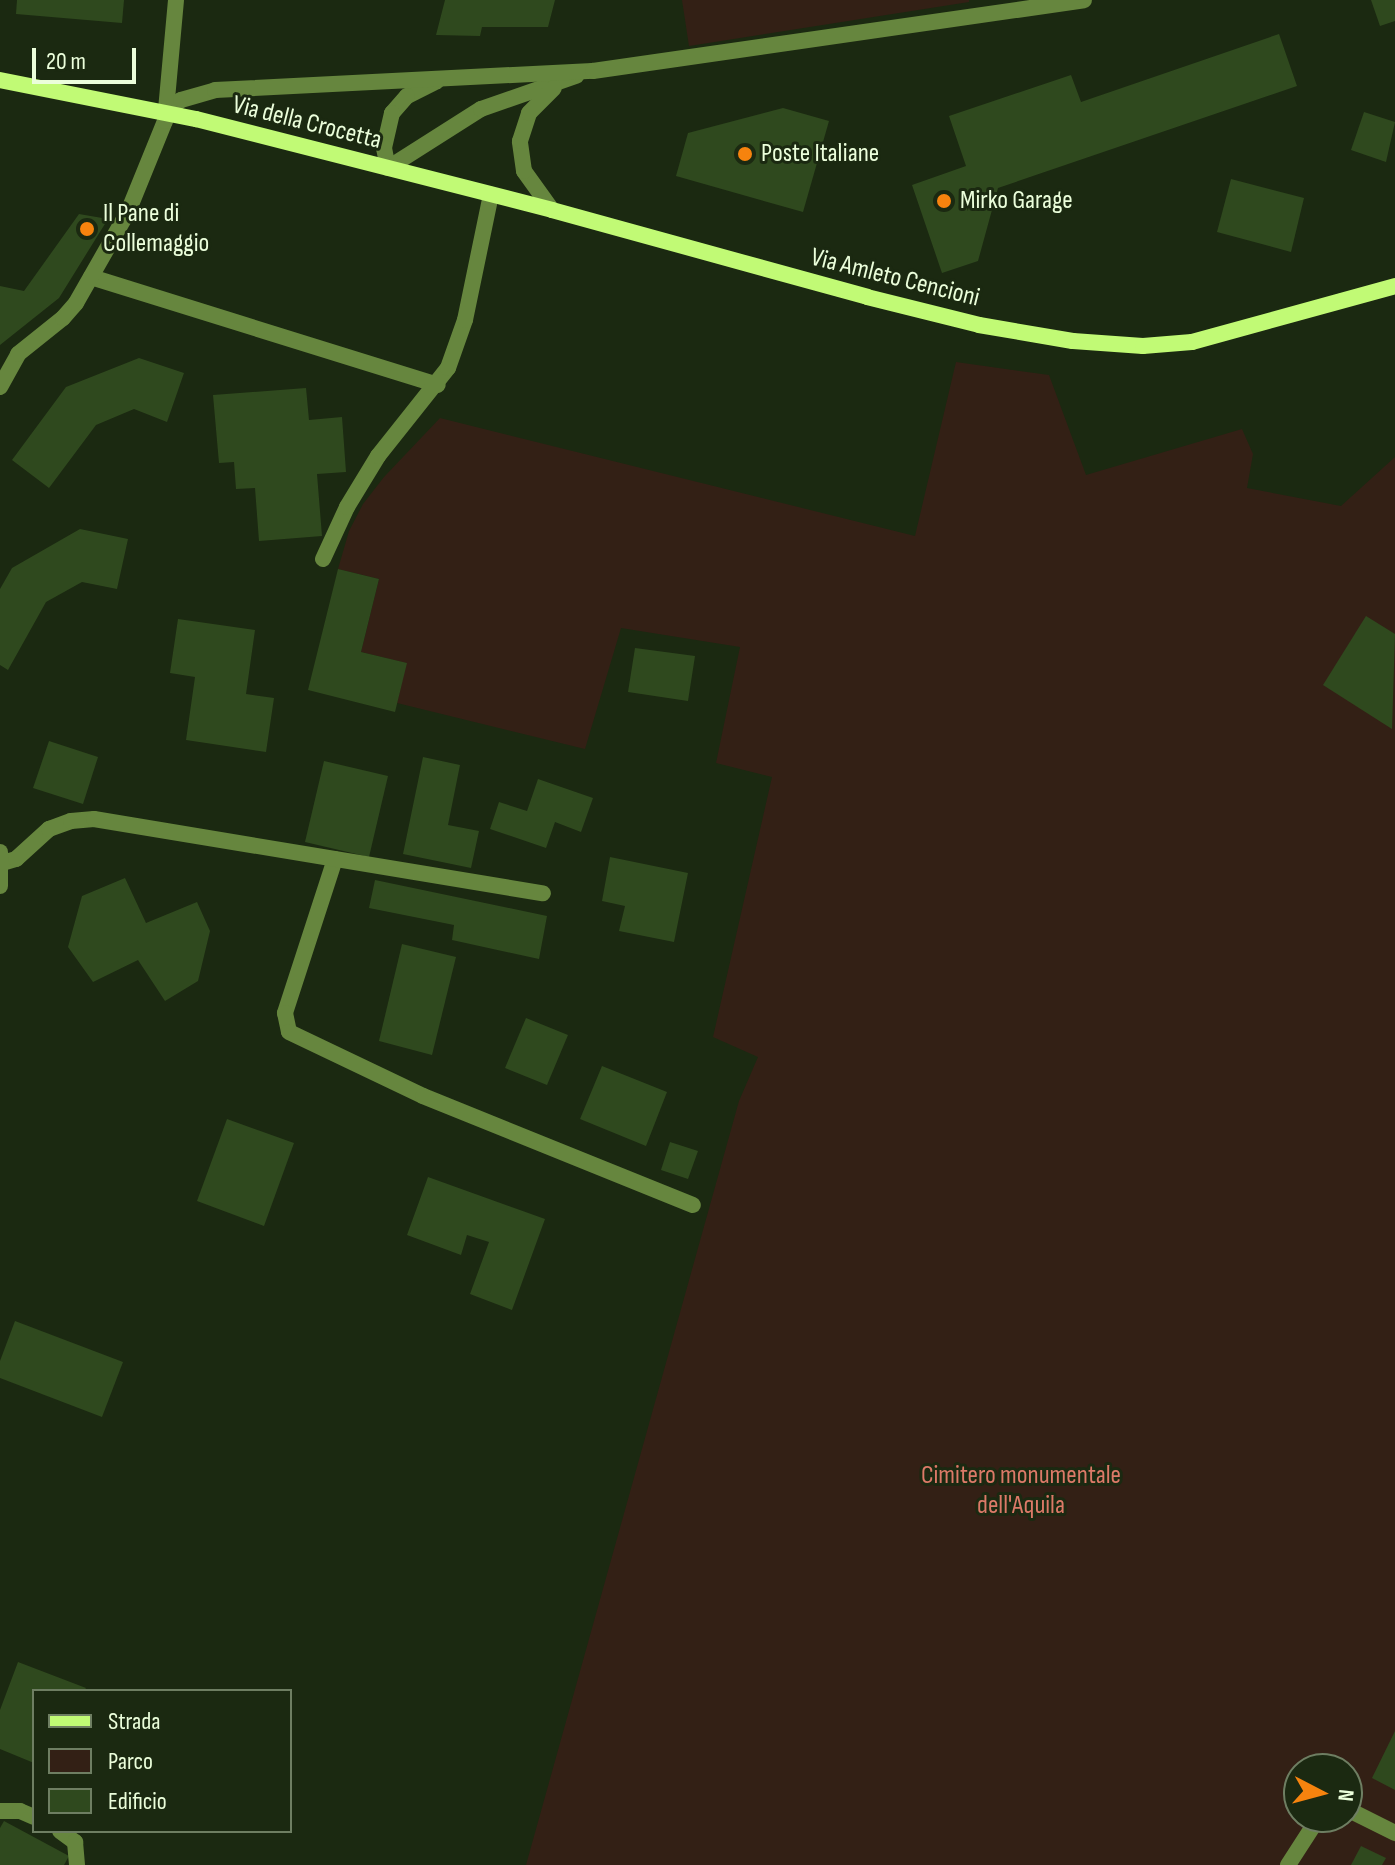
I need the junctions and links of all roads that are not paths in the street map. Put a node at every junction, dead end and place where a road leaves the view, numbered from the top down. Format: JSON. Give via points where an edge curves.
{"nodes":[{"id":1,"x":176,"y":0,"type":"edge"},
{"id":2,"x":1084,"y":0,"type":"edge"},
{"id":3,"x":593,"y":71,"type":"junction"},
{"id":4,"x":450,"y":76,"type":"junction"},
{"id":5,"x":573,"y":78,"type":"junction"},
{"id":6,"x":0,"y":80,"type":"edge"},
{"id":7,"x":166,"y":112,"type":"junction"},
{"id":8,"x":388,"y":168,"type":"junction"},
{"id":9,"x":491,"y":195,"type":"junction"},
{"id":10,"x":552,"y":210,"type":"junction"},
{"id":11,"x":91,"y":277,"type":"junction"},
{"id":12,"x":1395,"y":286,"type":"edge"},
{"id":13,"x":438,"y":385,"type":"junction"},
{"id":14,"x":0,"y":387,"type":"edge"},
{"id":15,"x":323,"y":559,"type":"dead end"},
{"id":16,"x":1,"y":858,"type":"edge"},
{"id":17,"x":335,"y":859,"type":"junction"},
{"id":18,"x":0,"y":886,"type":"edge"},
{"id":19,"x":543,"y":893,"type":"dead end"},
{"id":20,"x":693,"y":1205,"type":"dead end"},
{"id":21,"x":0,"y":1811,"type":"edge"},
{"id":22,"x":32,"y":1816,"type":"edge"},
{"id":23,"x":1363,"y":1817,"type":"edge"},
{"id":24,"x":63,"y":1833,"type":"edge"},
{"id":25,"x":1309,"y":1833,"type":"edge"},
{"id":26,"x":1395,"y":1833,"type":"edge"},
{"id":27,"x":77,"y":1865,"type":"edge"},
{"id":28,"x":1288,"y":1865,"type":"edge"}],
"edges":[{"from":1,"to":7,"type":"street"},
{"from":2,"to":3,"type":"street","name":"Via della Crocetta"},
{"from":3,"to":4,"type":"street","name":"Via della Crocetta"},
{"from":3,"to":5,"type":"street","name":"Via della Crocetta"},
{"from":4,"to":7,"type":"street","name":"Via della Crocetta","via":[[215,90],[181,100]]},
{"from":4,"to":8,"type":"street","name":"Via della Crocetta","via":[[416,90],[392,113],[384,148]]},
{"from":5,"to":8,"type":"street","name":"Via della Crocetta","via":[[481,109]]},
{"from":5,"to":10,"type":"street","name":"Via della Crocetta","via":[[537,102],[520,141],[524,171]]},
{"from":6,"to":7,"type":"main road","name":"Via della Crocetta"},
{"from":7,"to":8,"type":"main road","name":"Via della Crocetta"},
{"from":7,"to":11,"type":"street","via":[[158,145],[128,212]]},
{"from":8,"to":9,"type":"main road","name":"Via Amleto Cencioni"},
{"from":9,"to":10,"type":"main road","name":"Via Amleto Cencioni"},
{"from":9,"to":13,"type":"street","via":[[465,320]]},
{"from":10,"to":12,"type":"main road","name":"Via Amleto Cencioni","via":[[942,316],[1095,343],[1192,342]]},
{"from":11,"to":13,"type":"street"},
{"from":11,"to":14,"type":"street","via":[[63,318],[18,354]]},
{"from":13,"to":15,"type":"street","via":[[378,456]]},
{"from":16,"to":17,"type":"street","via":[[16,859],[49,829],[94,819]]},
{"from":16,"to":18,"type":"street"},
{"from":17,"to":19,"type":"street"},
{"from":17,"to":20,"type":"street","via":[[285,1013],[289,1032],[423,1096]]},
{"from":21,"to":22,"type":"street"},
{"from":23,"to":26,"type":"street"},
{"from":24,"to":27,"type":"street","via":[[75,1842]]},
{"from":25,"to":28,"type":"street"}]}
